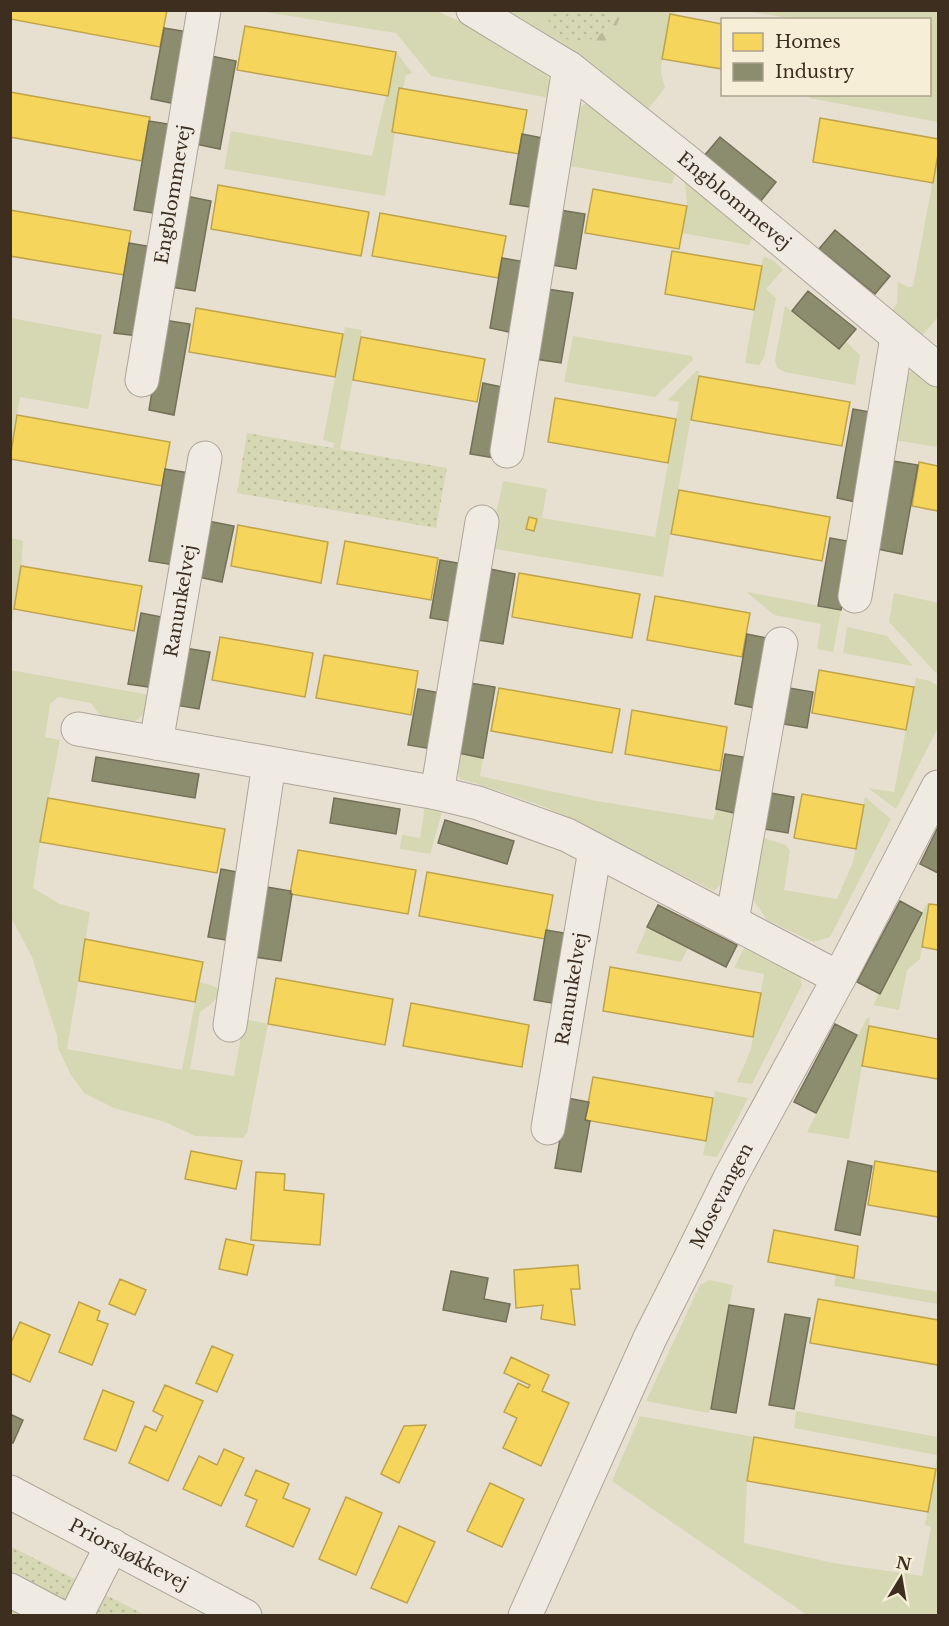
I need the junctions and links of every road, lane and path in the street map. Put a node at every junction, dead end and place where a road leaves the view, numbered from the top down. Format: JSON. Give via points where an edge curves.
{"nodes":[{"id":1,"x":204,"y":10,"type":"edge"},
{"id":2,"x":473,"y":10,"type":"edge"},
{"id":3,"x":569,"y":68,"type":"junction"},
{"id":4,"x":897,"y":337,"type":"junction"},
{"id":5,"x":939,"y":370,"type":"edge"},
{"id":6,"x":142,"y":380,"type":"dead end"},
{"id":7,"x":507,"y":451,"type":"dead end"},
{"id":8,"x":205,"y":458,"type":"dead end"},
{"id":9,"x":482,"y":522,"type":"dead end"},
{"id":10,"x":855,"y":596,"type":"dead end"},
{"id":11,"x":781,"y":644,"type":"dead end"},
{"id":12,"x":78,"y":729,"type":"dead end"},
{"id":13,"x":156,"y":743,"type":"junction"},
{"id":14,"x":269,"y":764,"type":"junction"},
{"id":15,"x":939,"y":787,"type":"edge"},
{"id":16,"x":437,"y":793,"type":"junction"},
{"id":17,"x":596,"y":850,"type":"junction"},
{"id":18,"x":732,"y":921,"type":"junction"},
{"id":19,"x":839,"y":978,"type":"junction"},
{"id":20,"x":230,"y":1025,"type":"dead end"},
{"id":21,"x":549,"y":1128,"type":"dead end"},
{"id":22,"x":10,"y":1492,"type":"edge"},
{"id":23,"x":112,"y":1545,"type":"junction"},
{"id":24,"x":10,"y":1590,"type":"edge"},
{"id":25,"x":59,"y":1616,"type":"edge"},
{"id":26,"x":76,"y":1616,"type":"edge"},
{"id":27,"x":245,"y":1616,"type":"edge"},
{"id":28,"x":525,"y":1616,"type":"edge"}],
"edges":[{"from":1,"to":6,"type":"street","name":"Engblommevej"},
{"from":2,"to":3,"type":"street","name":"Engblommevej"},
{"from":3,"to":4,"type":"street","name":"Engblommevej"},
{"from":3,"to":7,"type":"street"},
{"from":4,"to":5,"type":"street","name":"Engblommevej"},
{"from":4,"to":10,"type":"street"},
{"from":8,"to":13,"type":"street","name":"Ranunkelvej"},
{"from":9,"to":16,"type":"street"},
{"from":11,"to":18,"type":"street"},
{"from":12,"to":13,"type":"street"},
{"from":13,"to":14,"type":"street"},
{"from":14,"to":16,"type":"street"},
{"from":14,"to":20,"type":"street"},
{"from":15,"to":19,"type":"street","name":"Mosevangen"},
{"from":16,"to":17,"type":"street","via":[[478,803],[567,835]]},
{"from":17,"to":18,"type":"street"},
{"from":17,"to":21,"type":"street","name":"Ranunkelvej"},
{"from":18,"to":19,"type":"street"},
{"from":19,"to":28,"type":"street","name":"Mosevangen","via":[[730,1178],[650,1338]]},
{"from":22,"to":23,"type":"street","name":"Priorsløkkevej"},
{"from":23,"to":26,"type":"street"},
{"from":23,"to":27,"type":"street","name":"Priorsløkkevej"},
{"from":24,"to":25,"type":"street"}]}
